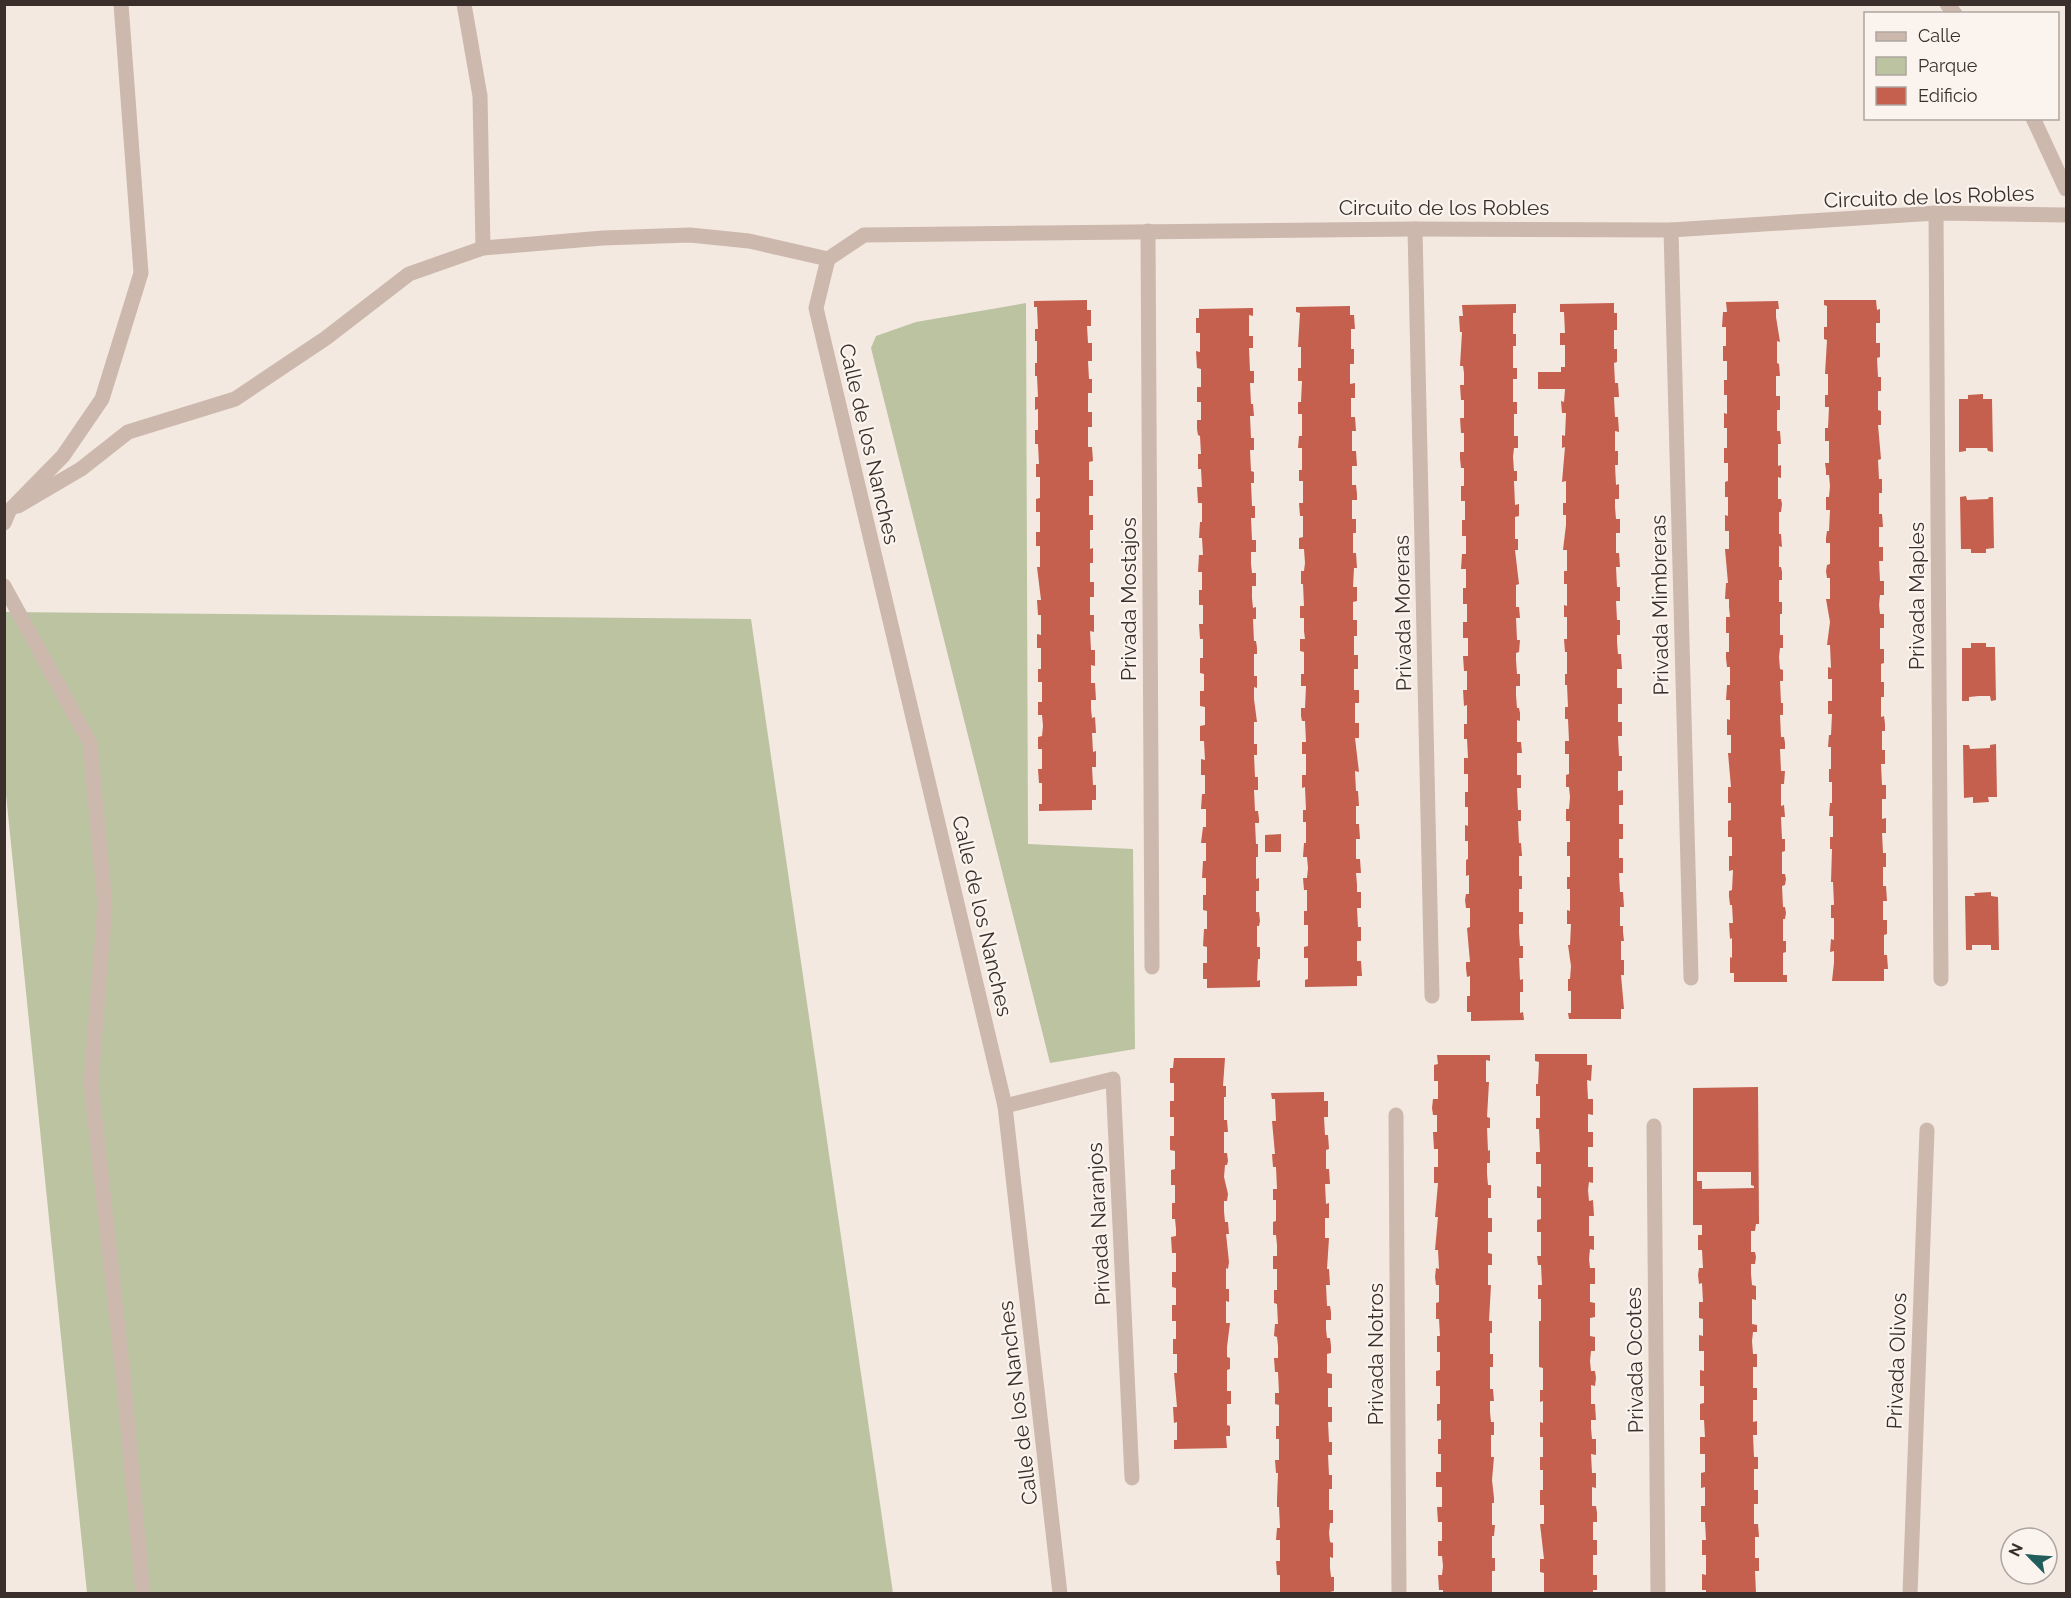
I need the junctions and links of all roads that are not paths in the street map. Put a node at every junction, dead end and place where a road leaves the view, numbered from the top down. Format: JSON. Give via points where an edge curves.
{"nodes":[{"id":1,"x":121,"y":4,"type":"edge"},
{"id":2,"x":464,"y":4,"type":"edge"},
{"id":3,"x":2034,"y":120,"type":"edge"},
{"id":4,"x":2067,"y":189,"type":"edge"},
{"id":5,"x":1936,"y":213,"type":"junction"},
{"id":6,"x":2067,"y":215,"type":"edge"},
{"id":7,"x":1415,"y":229,"type":"junction"},
{"id":8,"x":1671,"y":230,"type":"junction"},
{"id":9,"x":1148,"y":231,"type":"junction"},
{"id":10,"x":483,"y":248,"type":"junction"},
{"id":11,"x":828,"y":259,"type":"junction"},
{"id":12,"x":6,"y":516,"type":"edge"},
{"id":13,"x":4,"y":586,"type":"edge"},
{"id":14,"x":1152,"y":967,"type":"dead end"},
{"id":15,"x":1691,"y":978,"type":"dead end"},
{"id":16,"x":1941,"y":978,"type":"dead end"},
{"id":17,"x":1432,"y":996,"type":"dead end"},
{"id":18,"x":1005,"y":1106,"type":"junction"},
{"id":19,"x":1396,"y":1115,"type":"dead end"},
{"id":20,"x":1654,"y":1126,"type":"dead end"},
{"id":21,"x":1927,"y":1130,"type":"dead end"},
{"id":22,"x":1132,"y":1478,"type":"dead end"},
{"id":23,"x":143,"y":1593,"type":"edge"},
{"id":24,"x":1060,"y":1593,"type":"edge"},
{"id":25,"x":1399,"y":1593,"type":"edge"},
{"id":26,"x":1658,"y":1593,"type":"edge"},
{"id":27,"x":1910,"y":1593,"type":"edge"}],
"edges":[{"from":1,"to":12,"type":"street","via":[[141,273],[102,399],[63,456]]},
{"from":2,"to":10,"type":"street","via":[[480,96]]},
{"from":3,"to":4,"type":"street"},
{"from":5,"to":6,"type":"street","name":"Circuito de los Robles"},
{"from":5,"to":8,"type":"street","name":"Circuito de los Robles"},
{"from":5,"to":16,"type":"street","name":"Privada Maples"},
{"from":7,"to":8,"type":"street","name":"Circuito de los Robles"},
{"from":7,"to":9,"type":"street","name":"Circuito de los Robles"},
{"from":7,"to":17,"type":"street","name":"Privada Moreras"},
{"from":8,"to":15,"type":"street","name":"Privada Mimbreras"},
{"from":9,"to":11,"type":"street","name":"Circuito de los Robles","via":[[864,235]]},
{"from":9,"to":14,"type":"street","name":"Privada Mostajos"},
{"from":10,"to":11,"type":"street","via":[[603,237],[690,235],[749,242]]},
{"from":10,"to":12,"type":"street","via":[[409,274],[326,338],[235,399],[128,432],[81,469]]},
{"from":11,"to":18,"type":"street","name":"Calle de los Nanches","via":[[816,308]]},
{"from":13,"to":23,"type":"street","via":[[90,743],[105,904],[91,1083]]},
{"from":18,"to":22,"type":"street","name":"Privada Naranjos","via":[[1113,1079]]},
{"from":18,"to":24,"type":"street","name":"Calle de los Nanches"},
{"from":19,"to":25,"type":"street","name":"Privada Notros"},
{"from":20,"to":26,"type":"street","name":"Privada Ocotes"},
{"from":21,"to":27,"type":"street","name":"Privada Olivos"}]}
